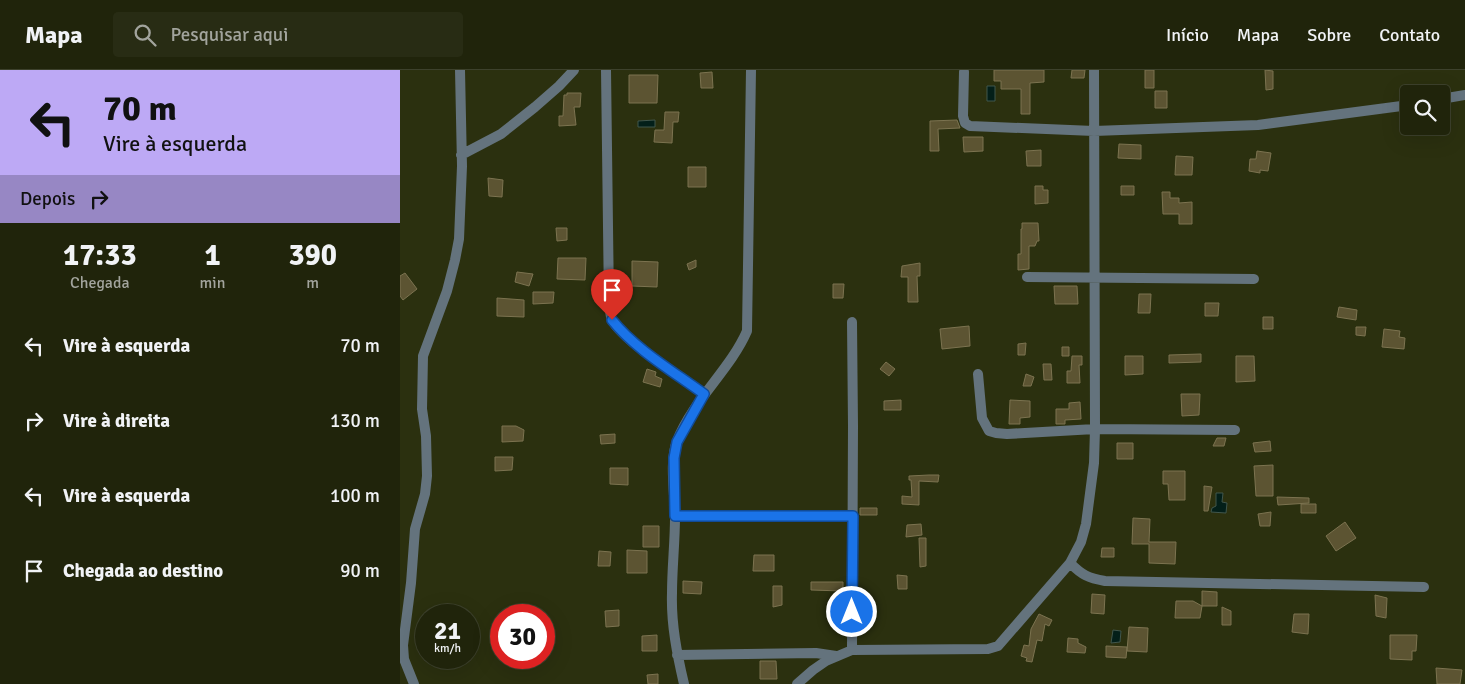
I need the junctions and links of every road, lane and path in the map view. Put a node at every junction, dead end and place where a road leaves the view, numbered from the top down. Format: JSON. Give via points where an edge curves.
{"nodes":[{"id":1,"x":460,"y":70,"type":"edge"},
{"id":2,"x":574,"y":70,"type":"edge"},
{"id":3,"x":606,"y":70,"type":"edge"},
{"id":4,"x":751,"y":70,"type":"edge"},
{"id":5,"x":1094,"y":70,"type":"edge"},
{"id":6,"x":964,"y":72,"type":"dead end"},
{"id":7,"x":1465,"y":95,"type":"edge"},
{"id":8,"x":1450,"y":98,"type":"edge"},
{"id":9,"x":1400,"y":106,"type":"edge"},
{"id":10,"x":1094,"y":131,"type":"junction"},
{"id":11,"x":461,"y":155,"type":"junction"},
{"id":12,"x":1027,"y":277,"type":"dead end"},
{"id":13,"x":1094,"y":278,"type":"junction"},
{"id":14,"x":1254,"y":279,"type":"dead end"},
{"id":15,"x":852,"y":322,"type":"dead end"},
{"id":16,"x":978,"y":374,"type":"dead end"},
{"id":17,"x":704,"y":394,"type":"junction"},
{"id":18,"x":1095,"y":429,"type":"junction"},
{"id":19,"x":1235,"y":430,"type":"dead end"},
{"id":20,"x":675,"y":516,"type":"junction"},
{"id":21,"x":853,"y":516,"type":"junction"},
{"id":22,"x":1070,"y":564,"type":"junction"},
{"id":23,"x":1424,"y":587,"type":"dead end"},
{"id":24,"x":852,"y":650,"type":"junction"},
{"id":25,"x":677,"y":655,"type":"junction"},
{"id":26,"x":836,"y":656,"type":"junction"},
{"id":27,"x":414,"y":684,"type":"edge"},
{"id":28,"x":684,"y":684,"type":"edge"},
{"id":29,"x":797,"y":684,"type":"edge"}],
"edges":[{"from":1,"to":11,"type":"street"},
{"from":2,"to":11,"type":"street","via":[[501,134]]},
{"from":3,"to":17,"type":"street","via":[[609,304],[612,320],[635,344]]},
{"from":4,"to":17,"type":"street","via":[[747,331]]},
{"from":5,"to":10,"type":"street"},
{"from":6,"to":10,"type":"street","via":[[963,116],[970,126]]},
{"from":7,"to":8,"type":"street"},
{"from":9,"to":10,"type":"street","via":[[1258,125]]},
{"from":10,"to":13,"type":"street"},
{"from":11,"to":27,"type":"street","via":[[455,260],[423,356],[422,409],[427,476],[415,529],[403,645],[404,659]]},
{"from":12,"to":13,"type":"street"},
{"from":13,"to":14,"type":"street"},
{"from":13,"to":18,"type":"street"},
{"from":15,"to":21,"type":"street"},
{"from":16,"to":18,"type":"street","via":[[982,418],[989,431],[1007,434]]},
{"from":17,"to":20,"type":"street","via":[[677,442],[674,458]]},
{"from":18,"to":19,"type":"street"},
{"from":18,"to":22,"type":"street","via":[[1086,524]]},
{"from":20,"to":21,"type":"street"},
{"from":20,"to":25,"type":"street","via":[[672,594]]},
{"from":21,"to":24,"type":"street"},
{"from":22,"to":23,"type":"street","via":[[1081,574],[1105,582]]},
{"from":22,"to":24,"type":"street","via":[[998,646],[988,649]]},
{"from":24,"to":26,"type":"street"},
{"from":25,"to":26,"type":"street","via":[[816,653]]},
{"from":25,"to":28,"type":"street"},
{"from":26,"to":29,"type":"street"}]}
